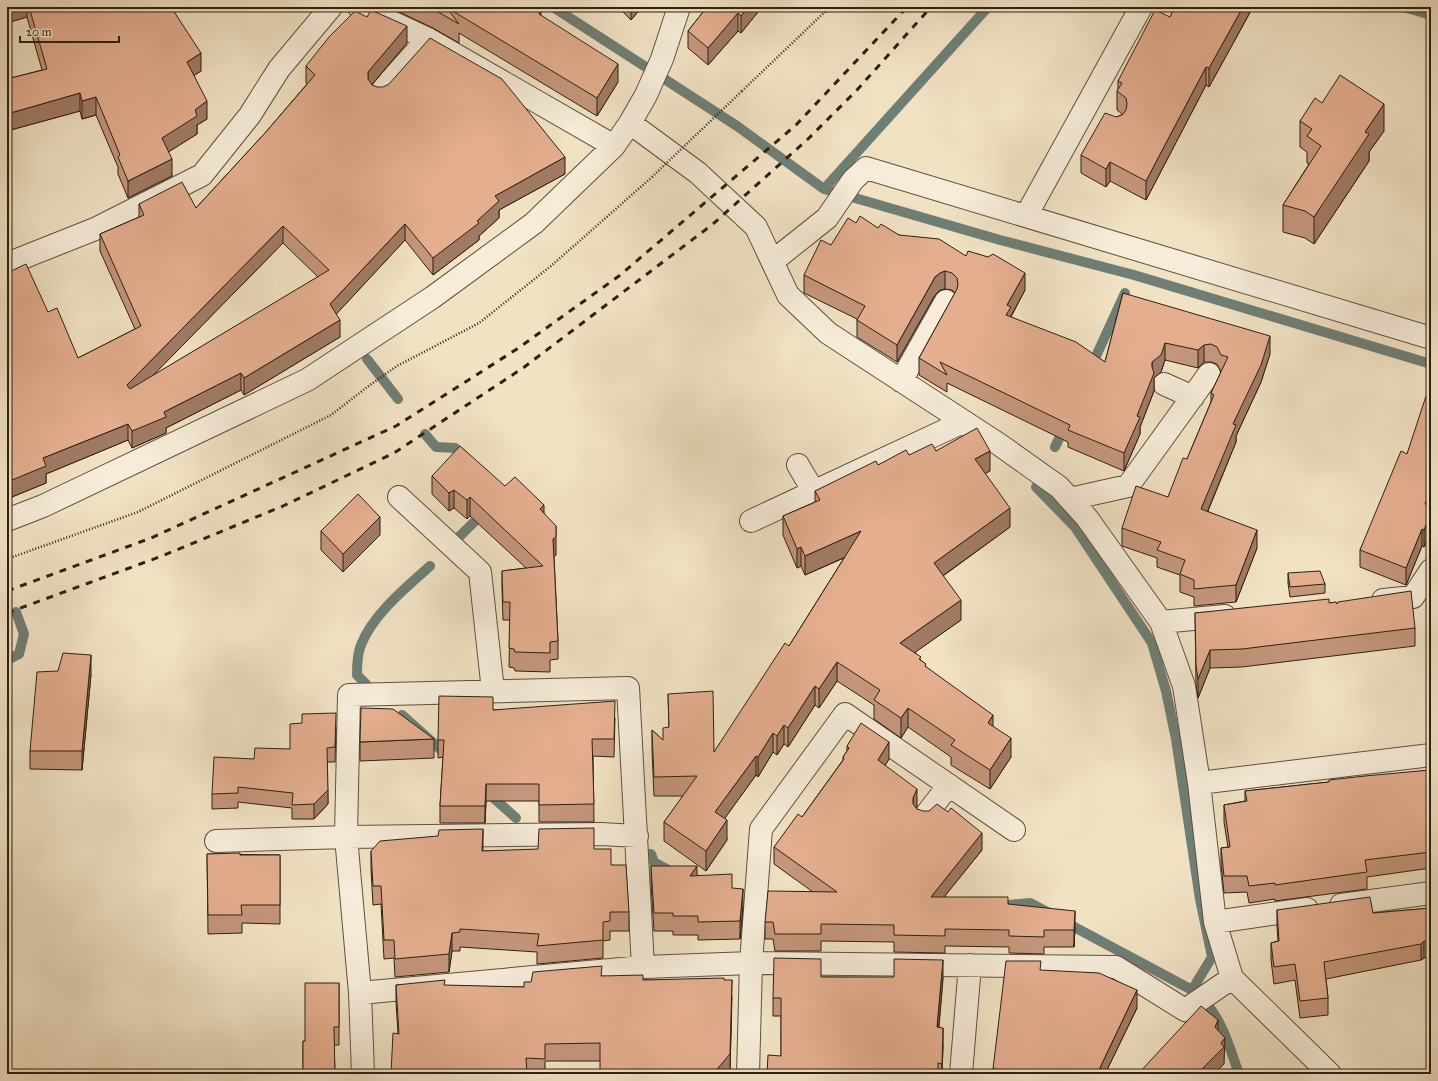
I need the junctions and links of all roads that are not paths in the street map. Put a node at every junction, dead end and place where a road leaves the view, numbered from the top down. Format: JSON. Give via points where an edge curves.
{"nodes":[{"id":1,"x":330,"y":7,"type":"edge"},
{"id":2,"x":359,"y":7,"type":"edge"},
{"id":3,"x":679,"y":7,"type":"edge"},
{"id":4,"x":1141,"y":7,"type":"edge"},
{"id":5,"x":428,"y":39,"type":"junction"},
{"id":6,"x":380,"y":92,"type":"edge"},
{"id":7,"x":630,"y":123,"type":"junction"},
{"id":8,"x":614,"y":146,"type":"junction"},
{"id":9,"x":1026,"y":216,"type":"junction"},
{"id":10,"x":773,"y":261,"type":"junction"},
{"id":11,"x":7,"y":264,"type":"edge"},
{"id":12,"x":946,"y":301,"type":"dead end"},
{"id":13,"x":1431,"y":338,"type":"edge"},
{"id":14,"x":1209,"y":374,"type":"dead end"},
{"id":15,"x":901,"y":381,"type":"junction"},
{"id":16,"x":1164,"y":384,"type":"dead end"},
{"id":17,"x":1192,"y":397,"type":"junction"},
{"id":18,"x":963,"y":422,"type":"junction"},
{"id":19,"x":798,"y":465,"type":"dead end"},
{"id":20,"x":814,"y":492,"type":"junction"},
{"id":21,"x":399,"y":497,"type":"dead end"},
{"id":22,"x":1070,"y":499,"type":"junction"},
{"id":23,"x":7,"y":520,"type":"edge"},
{"id":24,"x":751,"y":521,"type":"dead end"},
{"id":25,"x":1431,"y":570,"type":"edge"},
{"id":26,"x":1366,"y":602,"type":"edge"},
{"id":27,"x":1248,"y":614,"type":"edge"},
{"id":28,"x":1161,"y":622,"type":"junction"},
{"id":29,"x":493,"y":691,"type":"junction"},
{"id":30,"x":1431,"y":756,"type":"edge"},
{"id":31,"x":1199,"y":783,"type":"junction"},
{"id":32,"x":949,"y":785,"type":"junction"},
{"id":33,"x":925,"y":816,"type":"edge"},
{"id":34,"x":1014,"y":830,"type":"dead end"},
{"id":35,"x":637,"y":836,"type":"junction"},
{"id":36,"x":346,"y":837,"type":"junction"},
{"id":37,"x":216,"y":841,"type":"dead end"},
{"id":38,"x":1431,"y":892,"type":"edge"},
{"id":39,"x":1215,"y":922,"type":"junction"},
{"id":40,"x":751,"y":963,"type":"junction"},
{"id":41,"x":970,"y":965,"type":"junction"},
{"id":42,"x":643,"y":967,"type":"junction"},
{"id":43,"x":1232,"y":978,"type":"junction"},
{"id":44,"x":360,"y":992,"type":"junction"},
{"id":45,"x":363,"y":1074,"type":"edge"},
{"id":46,"x":748,"y":1074,"type":"edge"},
{"id":47,"x":962,"y":1074,"type":"edge"},
{"id":48,"x":1330,"y":1074,"type":"edge"}],
"edges":[{"from":1,"to":11,"type":"street","via":[[279,69],[250,115],[202,175],[95,229]]},
{"from":2,"to":5,"type":"street"},
{"from":3,"to":7,"type":"street","via":[[662,59]]},
{"from":4,"to":9,"type":"street","via":[[1094,112]]},
{"from":5,"to":6,"type":"street"},
{"from":5,"to":8,"type":"street"},
{"from":7,"to":8,"type":"street"},
{"from":7,"to":10,"type":"street","via":[[698,173],[756,227]]},
{"from":8,"to":23,"type":"street","via":[[534,223],[434,297],[307,380],[43,506]]},
{"from":9,"to":10,"type":"street","via":[[866,168],[853,180],[827,218]]},
{"from":9,"to":13,"type":"street"},
{"from":10,"to":15,"type":"street","via":[[788,295],[828,333]]},
{"from":12,"to":15,"type":"street"},
{"from":14,"to":17,"type":"street"},
{"from":15,"to":18,"type":"street"},
{"from":16,"to":17,"type":"street"},
{"from":17,"to":22,"type":"street","via":[[1128,486]]},
{"from":18,"to":20,"type":"street"},
{"from":18,"to":22,"type":"street","via":[[1059,487]]},
{"from":19,"to":20,"type":"street"},
{"from":20,"to":24,"type":"street"},
{"from":21,"to":29,"type":"street","via":[[480,572]]},
{"from":22,"to":28,"type":"street","via":[[1087,518]]},
{"from":25,"to":26,"type":"street","via":[[1413,597]]},
{"from":27,"to":28,"type":"street"},
{"from":28,"to":31,"type":"street","via":[[1184,686]]},
{"from":29,"to":35,"type":"street","via":[[628,688]]},
{"from":29,"to":36,"type":"street","via":[[349,695]]},
{"from":30,"to":31,"type":"street"},
{"from":31,"to":39,"type":"street"},
{"from":32,"to":33,"type":"street"},
{"from":32,"to":34,"type":"street"},
{"from":32,"to":40,"type":"street","via":[[845,714],[761,829]]},
{"from":35,"to":36,"type":"street","via":[[601,834]]},
{"from":35,"to":42,"type":"street"},
{"from":36,"to":37,"type":"street"},
{"from":36,"to":44,"type":"street"},
{"from":38,"to":39,"type":"street"},
{"from":39,"to":43,"type":"street"},
{"from":40,"to":41,"type":"street"},
{"from":40,"to":42,"type":"street"},
{"from":40,"to":46,"type":"street"},
{"from":41,"to":43,"type":"street","via":[[1116,967],[1186,1010]]},
{"from":41,"to":47,"type":"street"},
{"from":42,"to":44,"type":"street"},
{"from":43,"to":48,"type":"street"},
{"from":44,"to":45,"type":"street"}]}
